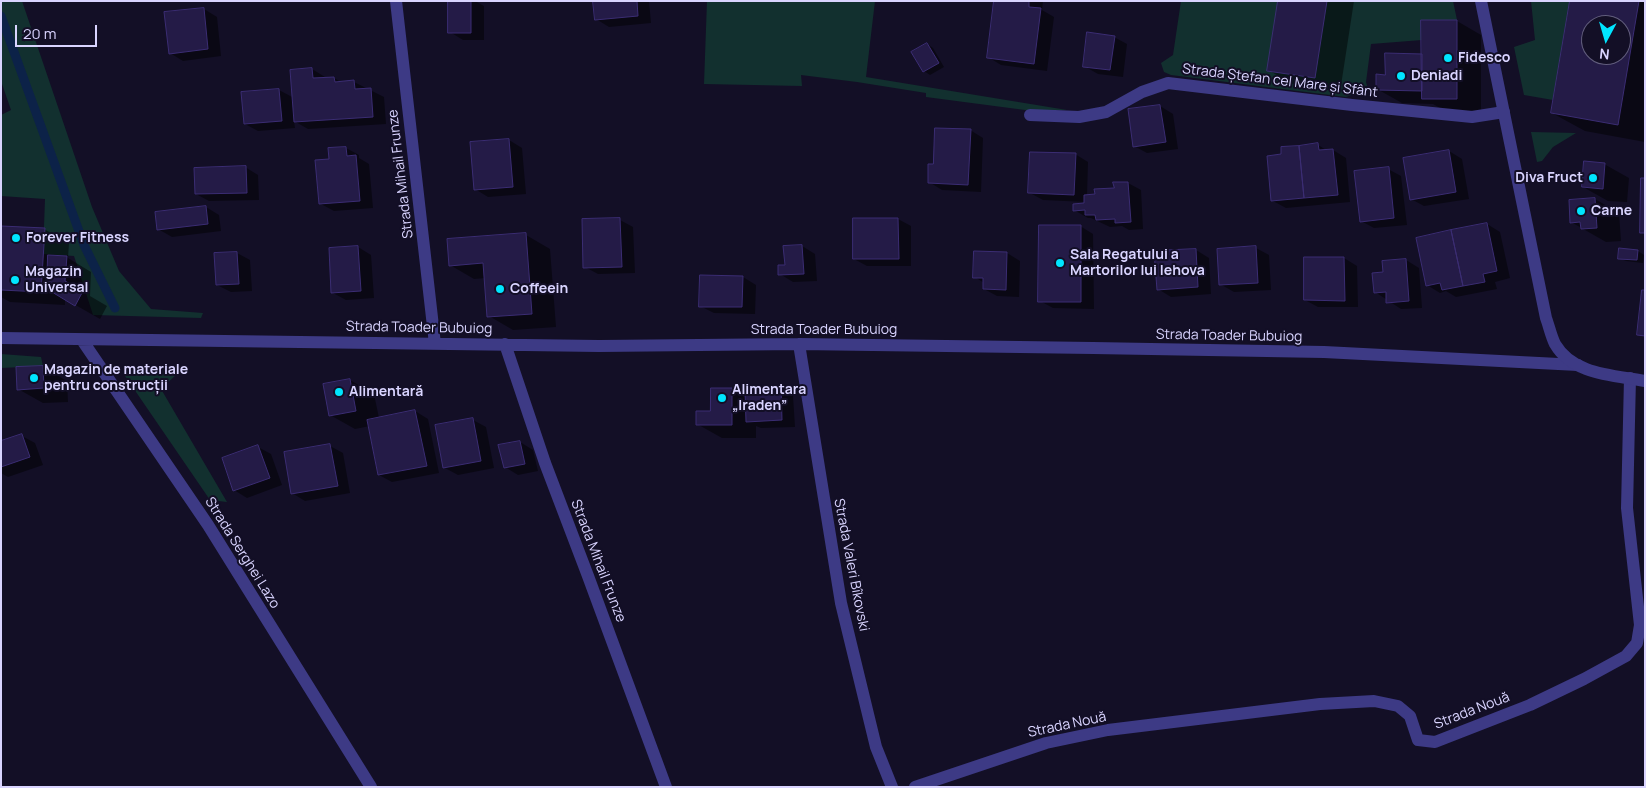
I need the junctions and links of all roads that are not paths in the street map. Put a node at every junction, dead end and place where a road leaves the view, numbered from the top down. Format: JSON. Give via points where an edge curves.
{"nodes":[{"id":1,"x":396,"y":1,"type":"edge"},
{"id":2,"x":1481,"y":1,"type":"edge"},
{"id":3,"x":1504,"y":112,"type":"junction"},
{"id":4,"x":1030,"y":115,"type":"dead end"},
{"id":5,"x":1,"y":338,"type":"edge"},
{"id":6,"x":82,"y":340,"type":"junction"},
{"id":7,"x":435,"y":344,"type":"junction"},
{"id":8,"x":505,"y":344,"type":"junction"},
{"id":9,"x":799,"y":344,"type":"junction"},
{"id":10,"x":1578,"y":365,"type":"junction"},
{"id":11,"x":1630,"y":378,"type":"junction"},
{"id":12,"x":1645,"y":381,"type":"edge"},
{"id":13,"x":371,"y":787,"type":"edge"},
{"id":14,"x":666,"y":787,"type":"edge"},
{"id":15,"x":892,"y":787,"type":"edge"},
{"id":16,"x":915,"y":787,"type":"edge"}],
"edges":[{"from":1,"to":7,"type":"street","name":"Strada Mihail Frunze"},
{"from":2,"to":3,"type":"street"},
{"from":3,"to":4,"type":"street","name":"Strada Ștefan cel Mare și Sfânt","via":[[1472,118],[1168,83],[1142,92],[1106,112],[1079,117]]},
{"from":3,"to":10,"type":"street","via":[[1546,318],[1554,343],[1564,356]]},
{"from":5,"to":6,"type":"street","name":"Strada Toader Bubuiog"},
{"from":6,"to":7,"type":"street","name":"Strada Toader Bubuiog"},
{"from":6,"to":13,"type":"street","name":"Strada Serghei Lazo","via":[[208,525]]},
{"from":7,"to":8,"type":"street","name":"Strada Toader Bubuiog"},
{"from":8,"to":9,"type":"street","name":"Strada Toader Bubuiog"},
{"from":8,"to":14,"type":"street","name":"Strada Mihail Frunze","via":[[545,463]]},
{"from":9,"to":10,"type":"street","name":"Strada Toader Bubuiog","via":[[1324,352]]},
{"from":9,"to":15,"type":"street","name":"Strada Valeri Bîkovski","via":[[841,603],[876,747]]},
{"from":10,"to":11,"type":"street","name":"Strada Toader Bubuiog","via":[[1596,373]]},
{"from":11,"to":12,"type":"street","name":"Strada Toader Bubuiog"},
{"from":11,"to":16,"type":"street","name":"Strada Nouă","via":[[1627,508],[1640,625],[1637,643],[1626,656],[1530,704],[1435,742],[1418,740],[1410,716],[1398,706],[1374,701],[1330,703],[1108,730],[1046,743]]}]}
